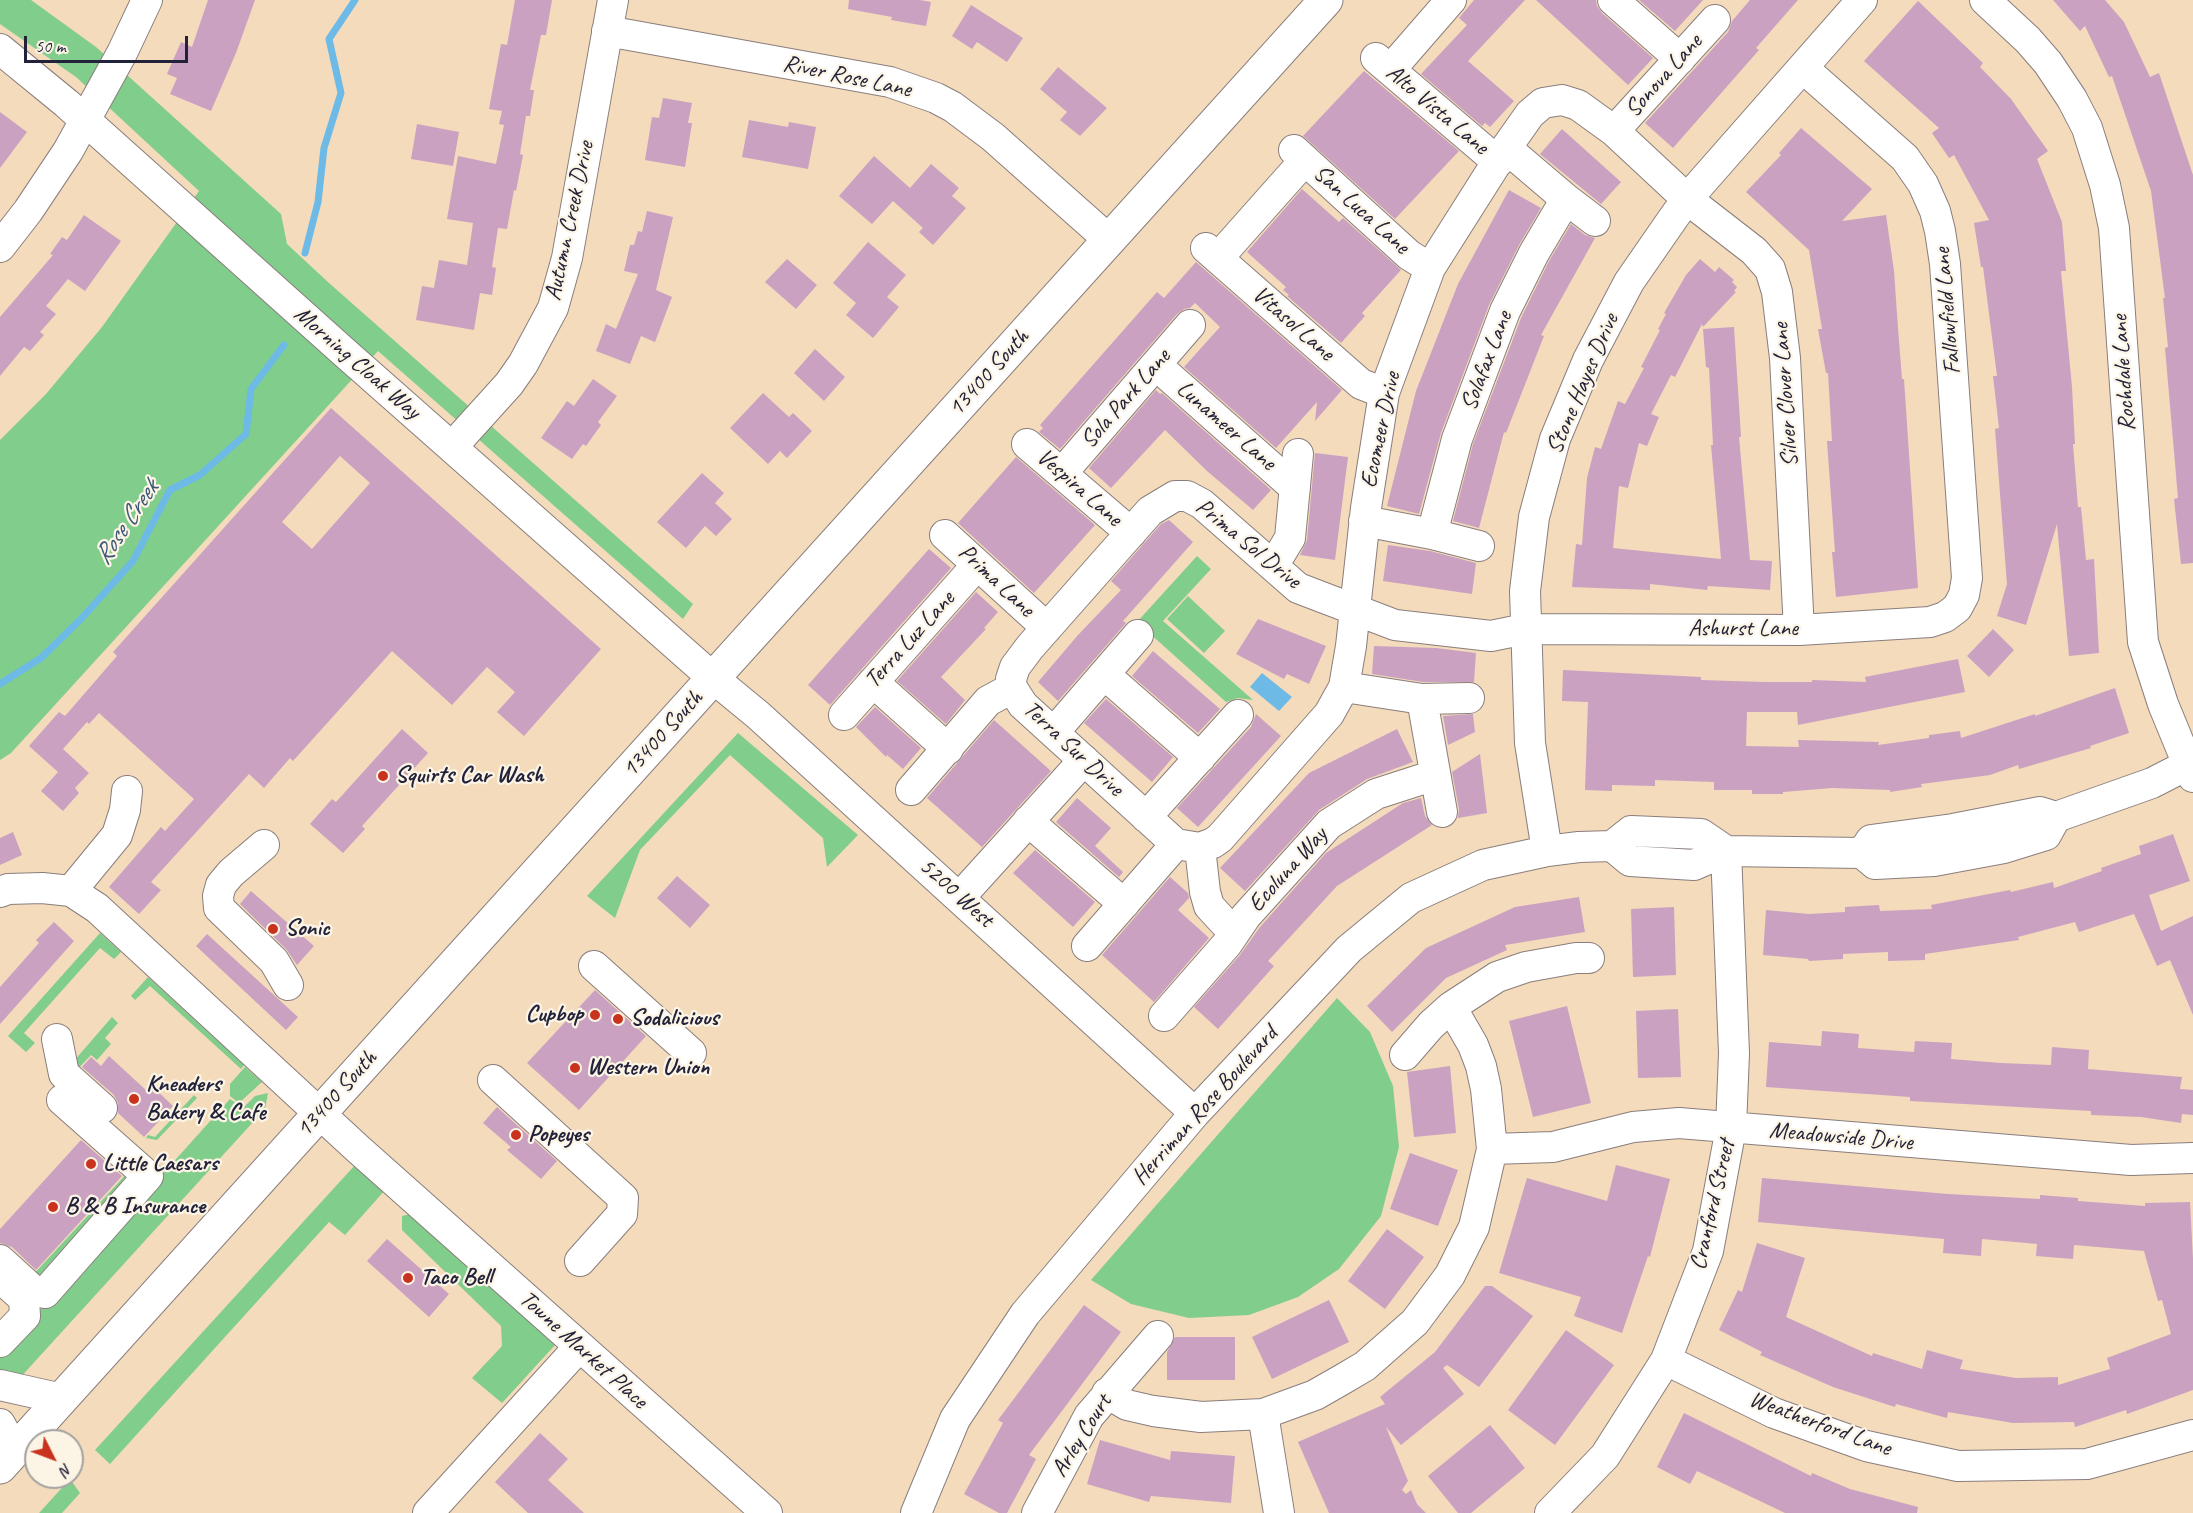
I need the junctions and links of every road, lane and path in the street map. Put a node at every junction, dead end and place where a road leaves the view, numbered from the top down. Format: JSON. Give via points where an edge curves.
{"nodes":[{"id":1,"x":147,"y":0,"type":"edge"},
{"id":2,"x":613,"y":0,"type":"edge"},
{"id":3,"x":1326,"y":0,"type":"edge"},
{"id":4,"x":1451,"y":0,"type":"edge"},
{"id":5,"x":1613,"y":0,"type":"edge"},
{"id":6,"x":1862,"y":0,"type":"edge"},
{"id":7,"x":1985,"y":0,"type":"edge"},
{"id":8,"x":1714,"y":20,"type":"dead end"},
{"id":9,"x":607,"y":31,"type":"junction"},
{"id":10,"x":0,"y":49,"type":"edge"},
{"id":11,"x":1680,"y":59,"type":"junction"},
{"id":12,"x":1803,"y":68,"type":"junction"},
{"id":13,"x":85,"y":120,"type":"junction"},
{"id":14,"x":1614,"y":131,"type":"junction"},
{"id":15,"x":1300,"y":155,"type":"joint"},
{"id":16,"x":1502,"y":155,"type":"junction"},
{"id":17,"x":1688,"y":198,"type":"junction"},
{"id":18,"x":1566,"y":199,"type":"junction"},
{"id":19,"x":1595,"y":221,"type":"dead end"},
{"id":20,"x":1109,"y":240,"type":"junction"},
{"id":21,"x":0,"y":247,"type":"edge"},
{"id":22,"x":1430,"y":268,"type":"junction"},
{"id":23,"x":1190,"y":325,"type":"dead end"},
{"id":24,"x":1156,"y":364,"type":"junction"},
{"id":25,"x":1383,"y":393,"type":"junction"},
{"id":26,"x":1027,"y":444,"type":"dead end"},
{"id":27,"x":452,"y":447,"type":"junction"},
{"id":28,"x":1298,"y":454,"type":"dead end"},
{"id":29,"x":1062,"y":473,"type":"junction"},
{"id":30,"x":1295,"y":488,"type":"junction"},
{"id":31,"x":1175,"y":496,"type":"joint"},
{"id":32,"x":1364,"y":521,"type":"junction"},
{"id":33,"x":1131,"y":533,"type":"junction"},
{"id":34,"x":945,"y":534,"type":"dead end"},
{"id":35,"x":1432,"y":534,"type":"junction"},
{"id":36,"x":1479,"y":546,"type":"dead end"},
{"id":37,"x":977,"y":565,"type":"junction"},
{"id":38,"x":1273,"y":566,"type":"junction"},
{"id":39,"x":1353,"y":608,"type":"junction"},
{"id":40,"x":1957,"y":608,"type":"joint"},
{"id":41,"x":1047,"y":628,"type":"junction"},
{"id":42,"x":1525,"y":629,"type":"junction"},
{"id":43,"x":1800,"y":630,"type":"junction"},
{"id":44,"x":1138,"y":635,"type":"dead end"},
{"id":45,"x":1105,"y":675,"type":"junction"},
{"id":46,"x":713,"y":678,"type":"junction"},
{"id":47,"x":873,"y":682,"type":"junction"},
{"id":48,"x":1344,"y":687,"type":"junction"},
{"id":49,"x":1012,"y":688,"type":"junction"},
{"id":50,"x":1469,"y":698,"type":"dead end"},
{"id":51,"x":1422,"y":699,"type":"junction"},
{"id":52,"x":844,"y":715,"type":"dead end"},
{"id":53,"x":1238,"y":715,"type":"dead end"},
{"id":54,"x":1053,"y":732,"type":"junction"},
{"id":55,"x":948,"y":749,"type":"junction"},
{"id":56,"x":1200,"y":758,"type":"junction"},
{"id":57,"x":1084,"y":760,"type":"junction"},
{"id":58,"x":2191,"y":768,"type":"edge"},
{"id":59,"x":1435,"y":774,"type":"junction"},
{"id":60,"x":911,"y":790,"type":"dead end"},
{"id":61,"x":127,"y":791,"type":"dead end"},
{"id":62,"x":1442,"y":812,"type":"dead end"},
{"id":63,"x":1146,"y":817,"type":"junction"},
{"id":64,"x":1028,"y":821,"type":"junction"},
{"id":65,"x":264,"y":845,"type":"dead end"},
{"id":66,"x":1188,"y":846,"type":"junction"},
{"id":67,"x":1547,"y":851,"type":"junction"},
{"id":68,"x":1726,"y":851,"type":"junction"},
{"id":69,"x":71,"y":891,"type":"junction"},
{"id":70,"x":0,"y":892,"type":"edge"},
{"id":71,"x":960,"y":897,"type":"junction"},
{"id":72,"x":1124,"y":904,"type":"junction"},
{"id":73,"x":1234,"y":933,"type":"junction"},
{"id":74,"x":1087,"y":946,"type":"dead end"},
{"id":75,"x":1589,"y":958,"type":"dead end"},
{"id":76,"x":594,"y":966,"type":"dead end"},
{"id":77,"x":288,"y":985,"type":"dead end"},
{"id":78,"x":1451,"y":1007,"type":"junction"},
{"id":79,"x":1164,"y":1016,"type":"dead end"},
{"id":80,"x":57,"y":1039,"type":"dead end"},
{"id":81,"x":691,"y":1053,"type":"dead end"},
{"id":82,"x":1405,"y":1055,"type":"dead end"},
{"id":83,"x":493,"y":1080,"type":"dead end"},
{"id":84,"x":62,"y":1100,"type":"dead end"},
{"id":85,"x":1195,"y":1113,"type":"junction"},
{"id":86,"x":320,"y":1114,"type":"junction"},
{"id":87,"x":1731,"y":1128,"type":"junction"},
{"id":88,"x":1492,"y":1149,"type":"junction"},
{"id":89,"x":2193,"y":1158,"type":"edge"},
{"id":90,"x":148,"y":1176,"type":"junction"},
{"id":91,"x":0,"y":1260,"type":"edge"},
{"id":92,"x":580,"y":1261,"type":"dead end"},
{"id":93,"x":0,"y":1277,"type":"edge"},
{"id":94,"x":1158,"y":1336,"type":"dead end"},
{"id":95,"x":0,"y":1342,"type":"edge"},
{"id":96,"x":579,"y":1347,"type":"junction"},
{"id":97,"x":1666,"y":1360,"type":"junction"},
{"id":98,"x":0,"y":1384,"type":"edge"},
{"id":99,"x":1107,"y":1393,"type":"junction"},
{"id":100,"x":62,"y":1399,"type":"junction"},
{"id":101,"x":1263,"y":1414,"type":"junction"},
{"id":102,"x":2193,"y":1435,"type":"edge"},
{"id":103,"x":5,"y":1448,"type":"edge"},
{"id":104,"x":758,"y":1510,"type":"edge"},
{"id":105,"x":428,"y":1513,"type":"edge"},
{"id":106,"x":916,"y":1513,"type":"edge"},
{"id":107,"x":1037,"y":1513,"type":"edge"},
{"id":108,"x":1279,"y":1513,"type":"edge"},
{"id":109,"x":1550,"y":1513,"type":"edge"}],
"edges":[{"from":1,"to":13,"type":"street"},
{"from":2,"to":9,"type":"street","name":"Autumn Creek Drive"},
{"from":3,"to":20,"type":"main road","name":"13400 South"},
{"from":4,"to":16,"type":"street","name":"Alto Vista Lane","via":[[1383,63]]},
{"from":5,"to":11,"type":"street"},
{"from":6,"to":12,"type":"street","name":"Stone Hayes Drive"},
{"from":7,"to":58,"type":"street","name":"Rochdale Lane","via":[[2028,40],[2072,99],[2087,128],[2105,185],[2114,228],[2144,642],[2163,704]]},
{"from":8,"to":11,"type":"street","name":"Sonova Lane"},
{"from":9,"to":20,"type":"street","name":"River Rose Lane","via":[[890,82],[936,98],[993,137]]},
{"from":9,"to":27,"type":"street","name":"Autumn Creek Drive","via":[[567,258],[553,308],[524,364]]},
{"from":10,"to":13,"type":"street","name":"Morning Cloak Way"},
{"from":11,"to":14,"type":"street","name":"Sonova Lane"},
{"from":12,"to":17,"type":"street","name":"Stone Hayes Drive"},
{"from":12,"to":40,"type":"street","name":"Fallowfield Lane","via":[[1905,158],[1935,211],[1945,264],[1967,579]]},
{"from":13,"to":21,"type":"street","via":[[28,211]]},
{"from":13,"to":27,"type":"street","name":"Morning Cloak Way"},
{"from":14,"to":16,"type":"street","name":"Ecomeer Drive","via":[[1578,105],[1562,100],[1543,103],[1530,114]]},
{"from":14,"to":17,"type":"street","name":"Ecomeer Drive"},
{"from":15,"to":22,"type":"street","name":"San Luca Lane","via":[[1409,255]]},
{"from":15,"to":25,"type":"street","name":"Vitasol Lane","via":[[1212,253],[1361,384]]},
{"from":16,"to":18,"type":"street","name":"Alto Vista Lane"},
{"from":16,"to":22,"type":"street","name":"Ecomeer Drive"},
{"from":17,"to":42,"type":"street","name":"Stone Hayes Drive","via":[[1629,282],[1588,360],[1555,439],[1534,517],[1525,591]]},
{"from":17,"to":43,"type":"street","name":"Silver Clover Lane","via":[[1754,251],[1770,269],[1777,292],[1785,358]]},
{"from":18,"to":19,"type":"street","name":"Alto Vista Lane"},
{"from":18,"to":35,"type":"street","name":"Solafax Lane","via":[[1505,311],[1457,439]]},
{"from":20,"to":46,"type":"main road","name":"13400 South"},
{"from":22,"to":25,"type":"street","name":"Ecomeer Drive"},
{"from":23,"to":24,"type":"street","name":"Sola Park Lane"},
{"from":24,"to":29,"type":"street","name":"Sola Park Lane"},
{"from":24,"to":30,"type":"street","name":"Lunameer Lane"},
{"from":25,"to":32,"type":"street","name":"Ecomeer Drive"},
{"from":26,"to":29,"type":"street","name":"Vespira Lane"},
{"from":27,"to":46,"type":"street","name":"Morning Cloak Way"},
{"from":28,"to":30,"type":"street","name":"Lunameer Lane"},
{"from":29,"to":33,"type":"street","name":"Vespira Lane"},
{"from":30,"to":38,"type":"street","name":"Lunameer Lane","via":[[1290,538]]},
{"from":31,"to":33,"type":"street","name":"Terra Sur Drive","via":[[1150,511]]},
{"from":31,"to":38,"type":"street","name":"Prima Sol Drive","via":[[1187,496],[1202,504]]},
{"from":32,"to":35,"type":"street"},
{"from":32,"to":39,"type":"street","name":"Ecomeer Drive"},
{"from":33,"to":41,"type":"street","name":"Terra Sur Drive"},
{"from":34,"to":37,"type":"street","name":"Prima Lane"},
{"from":35,"to":36,"type":"street"},
{"from":37,"to":41,"type":"street","name":"Prima Lane"},
{"from":37,"to":47,"type":"street","name":"Terra Luz Lane"},
{"from":38,"to":39,"type":"street","name":"Prima Sol Drive","via":[[1298,588]]},
{"from":39,"to":42,"type":"street","name":"Prima Sol Drive","via":[[1395,625],[1491,636]]},
{"from":39,"to":48,"type":"street","name":"Ecomeer Drive"},
{"from":40,"to":43,"type":"street","name":"Ashurst Lane","via":[[1930,622]]},
{"from":41,"to":49,"type":"street","name":"Terra Sur Drive","via":[[1015,668]]},
{"from":42,"to":43,"type":"street","name":"Ashurst Lane"},
{"from":42,"to":67,"type":"street","name":"Stone Hayes Drive","via":[[1530,743]]},
{"from":44,"to":45,"type":"street"},
{"from":45,"to":54,"type":"street"},
{"from":45,"to":56,"type":"street"},
{"from":46,"to":71,"type":"street","name":"5200 West"},
{"from":46,"to":86,"type":"main road","name":"13400 South"},
{"from":47,"to":52,"type":"street","name":"Terra Luz Lane"},
{"from":47,"to":55,"type":"street"},
{"from":48,"to":51,"type":"street"},
{"from":48,"to":66,"type":"street","name":"Ecomeer Drive","via":[[1329,714],[1228,829],[1213,843]]},
{"from":49,"to":54,"type":"street","name":"Terra Sur Drive","via":[[1023,705]]},
{"from":49,"to":55,"type":"street","via":[[988,701]]},
{"from":50,"to":51,"type":"street"},
{"from":51,"to":59,"type":"street"},
{"from":53,"to":56,"type":"street"},
{"from":54,"to":57,"type":"street","name":"Terra Sur Drive"},
{"from":55,"to":60,"type":"street"},
{"from":56,"to":63,"type":"street"},
{"from":57,"to":63,"type":"street","name":"Terra Sur Drive"},
{"from":57,"to":64,"type":"street"},
{"from":58,"to":68,"type":"street","via":[[2056,817],[2040,812],[1871,840],[1862,853]]},
{"from":59,"to":62,"type":"street"},
{"from":59,"to":73,"type":"street","name":"Ecoluna Way","via":[[1376,794],[1329,824]]},
{"from":61,"to":69,"type":"street","via":[[126,810],[117,835]]},
{"from":63,"to":66,"type":"street","name":"Terra Sur Drive"},
{"from":64,"to":71,"type":"street"},
{"from":64,"to":72,"type":"street"},
{"from":65,"to":77,"type":"street","via":[[221,885],[219,908],[274,961]]},
{"from":66,"to":72,"type":"street","name":"Ecomeer Drive"},
{"from":66,"to":73,"type":"street","name":"Ecoluna Way","via":[[1209,906]]},
{"from":67,"to":68,"type":"street","name":"Herriman Rose Boulevard","via":[[1612,846],[1631,831],[1701,834]]},
{"from":67,"to":85,"type":"street","name":"Herriman Rose Boulevard","via":[[1483,866],[1411,898],[1349,949]]},
{"from":68,"to":87,"type":"street","name":"Cranford Street","via":[[1734,1053]]},
{"from":69,"to":70,"type":"street","via":[[42,888]]},
{"from":69,"to":86,"type":"street","name":"Towne Market Place","via":[[97,908]]},
{"from":71,"to":85,"type":"street","name":"5200 West"},
{"from":72,"to":74,"type":"street","name":"Ecomeer Drive"},
{"from":73,"to":79,"type":"street"},
{"from":75,"to":78,"type":"street","via":[[1497,977]]},
{"from":76,"to":81,"type":"street"},
{"from":78,"to":82,"type":"street"},
{"from":78,"to":88,"type":"street","via":[[1480,1066]]},
{"from":80,"to":90,"type":"street","via":[[64,1074],[161,1161]]},
{"from":83,"to":92,"type":"street","via":[[623,1198],[622,1214]]},
{"from":84,"to":90,"type":"street"},
{"from":85,"to":106,"type":"street","name":"Herriman Rose Boulevard","via":[[1025,1314],[955,1419]]},
{"from":86,"to":96,"type":"street","name":"Towne Market Place"},
{"from":86,"to":100,"type":"main road","name":"13400 South"},
{"from":87,"to":88,"type":"street","name":"Meadowside Drive","via":[[1679,1123],[1651,1125],[1553,1147]]},
{"from":87,"to":89,"type":"street","name":"Meadowside Drive","via":[[2131,1160]]},
{"from":87,"to":97,"type":"street","name":"Cranford Street","via":[[1708,1251]]},
{"from":88,"to":101,"type":"street","via":[[1474,1227],[1450,1275],[1415,1322],[1365,1366],[1315,1395]]},
{"from":90,"to":91,"type":"street","via":[[45,1293],[34,1291]]},
{"from":93,"to":95,"type":"street","via":[[24,1299],[25,1316]]},
{"from":94,"to":99,"type":"street","name":"Arley Court"},
{"from":96,"to":104,"type":"street","name":"Towne Market Place"},
{"from":96,"to":105,"type":"street"},
{"from":97,"to":102,"type":"street","name":"Weatherford Lane","via":[[1774,1413],[1866,1446],[1958,1466],[2087,1464]]},
{"from":97,"to":109,"type":"street","name":"Cranford Street","via":[[1605,1456]]},
{"from":98,"to":100,"type":"street"},
{"from":99,"to":101,"type":"street","via":[[1126,1404],[1153,1411],[1201,1417]]},
{"from":99,"to":107,"type":"street","name":"Arley Court","via":[[1089,1416]]},
{"from":100,"to":103,"type":"main road","name":"13400 South"},
{"from":101,"to":108,"type":"street"}]}
